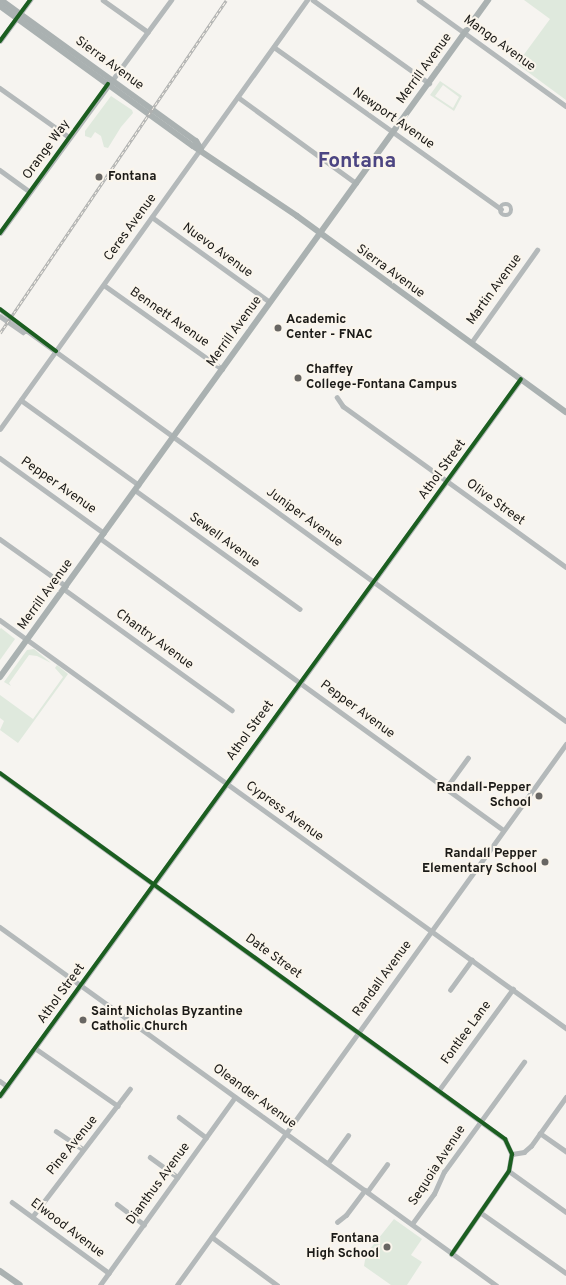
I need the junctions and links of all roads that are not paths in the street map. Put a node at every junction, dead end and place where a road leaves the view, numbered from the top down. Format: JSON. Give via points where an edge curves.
{"nodes":[{"id":1,"x":1,"y":0,"type":"edge"},
{"id":2,"x":30,"y":0,"type":"edge"},
{"id":3,"x":103,"y":0,"type":"edge"},
{"id":4,"x":171,"y":0,"type":"edge"},
{"id":5,"x":307,"y":0,"type":"edge"},
{"id":6,"x":313,"y":0,"type":"edge"},
{"id":7,"x":419,"y":0,"type":"edge"},
{"id":8,"x":488,"y":0,"type":"edge"},
{"id":9,"x":425,"y":2,"type":"edge"},
{"id":10,"x":0,"y":6,"type":"edge"},
{"id":11,"x":18,"y":16,"type":"junction"},
{"id":12,"x":148,"y":32,"type":"junction"},
{"id":13,"x":465,"y":34,"type":"junction"},
{"id":14,"x":0,"y":41,"type":"edge"},
{"id":15,"x":274,"y":47,"type":"junction"},
{"id":16,"x":110,"y":82,"type":"junction"},
{"id":17,"x":429,"y":83,"type":"junction"},
{"id":18,"x":0,"y":88,"type":"edge"},
{"id":19,"x":238,"y":97,"type":"junction"},
{"id":20,"x":566,"y":106,"type":"edge"},
{"id":21,"x":393,"y":132,"type":"junction"},
{"id":22,"x":69,"y":137,"type":"junction"},
{"id":23,"x":201,"y":149,"type":"junction"},
{"id":24,"x":0,"y":170,"type":"edge"},
{"id":25,"x":356,"y":183,"type":"junction"},
{"id":26,"x":30,"y":192,"type":"junction"},
{"id":27,"x":501,"y":209,"type":"dead end"},
{"id":28,"x":152,"y":218,"type":"junction"},
{"id":29,"x":319,"y":233,"type":"junction"},
{"id":30,"x":0,"y":234,"type":"edge"},
{"id":31,"x":537,"y":250,"type":"dead end"},
{"id":32,"x":104,"y":285,"type":"junction"},
{"id":33,"x":270,"y":302,"type":"junction"},
{"id":34,"x":0,"y":309,"type":"edge"},
{"id":35,"x":0,"y":316,"type":"edge"},
{"id":36,"x":29,"y":332,"type":"junction"},
{"id":37,"x":471,"y":343,"type":"junction"},
{"id":38,"x":56,"y":351,"type":"junction"},
{"id":39,"x":222,"y":369,"type":"junction"},
{"id":40,"x":521,"y":379,"type":"junction"},
{"id":41,"x":337,"y":397,"type":"dead end"},
{"id":42,"x":21,"y":400,"type":"junction"},
{"id":43,"x":566,"y":412,"type":"edge"},
{"id":44,"x":0,"y":428,"type":"edge"},
{"id":45,"x":173,"y":437,"type":"junction"},
{"id":46,"x":0,"y":458,"type":"edge"},
{"id":47,"x":448,"y":481,"type":"junction"},
{"id":48,"x":137,"y":487,"type":"junction"},
{"id":49,"x":102,"y":535,"type":"junction"},
{"id":50,"x":0,"y":539,"type":"edge"},
{"id":51,"x":566,"y":567,"type":"edge"},
{"id":52,"x":375,"y":582,"type":"junction"},
{"id":53,"x":65,"y":587,"type":"junction"},
{"id":54,"x":300,"y":609,"type":"dead end"},
{"id":55,"x":0,"y":620,"type":"edge"},
{"id":56,"x":27,"y":640,"type":"junction"},
{"id":57,"x":0,"y":677,"type":"edge"},
{"id":58,"x":300,"y":683,"type":"junction"},
{"id":59,"x":232,"y":710,"type":"dead end"},
{"id":60,"x":566,"y":721,"type":"edge"},
{"id":61,"x":566,"y":744,"type":"edge"},
{"id":62,"x":468,"y":758,"type":"dead end"},
{"id":63,"x":0,"y":773,"type":"edge"},
{"id":64,"x":226,"y":783,"type":"junction"},
{"id":65,"x":446,"y":788,"type":"junction"},
{"id":66,"x":504,"y":830,"type":"junction"},
{"id":67,"x":153,"y":884,"type":"junction"},
{"id":68,"x":0,"y":927,"type":"edge"},
{"id":69,"x":432,"y":930,"type":"junction"},
{"id":70,"x":472,"y":960,"type":"junction"},
{"id":71,"x":80,"y":985,"type":"junction"},
{"id":72,"x":513,"y":989,"type":"junction"},
{"id":73,"x":450,"y":990,"type":"dead end"},
{"id":74,"x":566,"y":1028,"type":"edge"},
{"id":75,"x":359,"y":1032,"type":"junction"},
{"id":76,"x":35,"y":1048,"type":"junction"},
{"id":77,"x":524,"y":1062,"type":"dead end"},
{"id":78,"x":0,"y":1081,"type":"edge"},
{"id":79,"x":8,"y":1086,"type":"junction"},
{"id":80,"x":130,"y":1089,"type":"dead end"},
{"id":81,"x":439,"y":1090,"type":"junction"},
{"id":82,"x":0,"y":1096,"type":"edge"},
{"id":83,"x":235,"y":1097,"type":"junction"},
{"id":84,"x":566,"y":1097,"type":"edge"},
{"id":85,"x":118,"y":1106,"type":"junction"},
{"id":86,"x":179,"y":1117,"type":"dead end"},
{"id":87,"x":482,"y":1121,"type":"junction"},
{"id":88,"x":56,"y":1131,"type":"dead end"},
{"id":89,"x":286,"y":1133,"type":"junction"},
{"id":90,"x":540,"y":1133,"type":"junction"},
{"id":91,"x":348,"y":1135,"type":"dead end"},
{"id":92,"x":206,"y":1137,"type":"junction"},
{"id":93,"x":82,"y":1149,"type":"junction"},
{"id":94,"x":566,"y":1151,"type":"edge"},
{"id":95,"x":512,"y":1154,"type":"junction"},
{"id":96,"x":150,"y":1157,"type":"dead end"},
{"id":97,"x":328,"y":1164,"type":"junction"},
{"id":98,"x":387,"y":1164,"type":"dead end"},
{"id":99,"x":509,"y":1171,"type":"junction"},
{"id":100,"x":178,"y":1178,"type":"junction"},
{"id":101,"x":366,"y":1191,"type":"junction"},
{"id":102,"x":12,"y":1202,"type":"dead end"},
{"id":103,"x":117,"y":1204,"type":"dead end"},
{"id":104,"x":480,"y":1212,"type":"junction"},
{"id":105,"x":566,"y":1212,"type":"edge"},
{"id":106,"x":32,"y":1217,"type":"junction"},
{"id":107,"x":337,"y":1222,"type":"dead end"},
{"id":108,"x":144,"y":1224,"type":"junction"},
{"id":109,"x":412,"y":1224,"type":"junction"},
{"id":110,"x":212,"y":1237,"type":"junction"},
{"id":111,"x":452,"y":1254,"type":"junction"},
{"id":112,"x":0,"y":1270,"type":"edge"},
{"id":113,"x":109,"y":1273,"type":"junction"},
{"id":114,"x":566,"y":1273,"type":"edge"},
{"id":115,"x":20,"y":1285,"type":"edge"},
{"id":116,"x":100,"y":1285,"type":"edge"},
{"id":117,"x":177,"y":1285,"type":"edge"},
{"id":118,"x":277,"y":1285,"type":"edge"},
{"id":119,"x":496,"y":1285,"type":"edge"}],
"edges":[{"from":1,"to":11,"type":"main road","name":"Sierra Avenue"},
{"from":2,"to":11,"type":"street"},
{"from":3,"to":12,"type":"street"},
{"from":4,"to":12,"type":"street","name":"Orange Way"},
{"from":5,"to":15,"type":"street","name":"Ceres Avenue"},
{"from":6,"to":17,"type":"street"},
{"from":7,"to":9,"type":"street","name":"Mango Avenue"},
{"from":8,"to":13,"type":"main road","name":"Merrill Avenue"},
{"from":9,"to":13,"type":"street","name":"Mango Avenue"},
{"from":10,"to":11,"type":"main road","name":"Sierra Avenue"},
{"from":11,"to":14,"type":"street"},
{"from":11,"to":16,"type":"main road","name":"Sierra Avenue"},
{"from":12,"to":16,"type":"street","name":"Orange Way"},
{"from":13,"to":17,"type":"main road","name":"Merrill Avenue"},
{"from":13,"to":20,"type":"street","name":"Mango Avenue"},
{"from":15,"to":19,"type":"street","name":"Ceres Avenue"},
{"from":15,"to":21,"type":"street","name":"Newport Avenue"},
{"from":16,"to":22,"type":"street","name":"Orange Way"},
{"from":16,"to":23,"type":"main road","name":"Sierra Avenue","via":[[193,146]]},
{"from":17,"to":21,"type":"main road","name":"Merrill Avenue"},
{"from":18,"to":22,"type":"street"},
{"from":19,"to":23,"type":"street","name":"Ceres Avenue"},
{"from":19,"to":25,"type":"street"},
{"from":21,"to":25,"type":"main road","name":"Merrill Avenue"},
{"from":21,"to":27,"type":"street","name":"Newport Avenue"},
{"from":22,"to":26,"type":"street","name":"Orange Way"},
{"from":23,"to":28,"type":"street","name":"Ceres Avenue"},
{"from":23,"to":29,"type":"main road","name":"Sierra Avenue"},
{"from":24,"to":26,"type":"street"},
{"from":25,"to":29,"type":"main road","name":"Merrill Avenue"},
{"from":26,"to":30,"type":"street","name":"Orange Way"},
{"from":28,"to":32,"type":"street","name":"Ceres Avenue"},
{"from":28,"to":33,"type":"street","name":"Nuevo Avenue"},
{"from":29,"to":33,"type":"main road","name":"Merrill Avenue"},
{"from":29,"to":37,"type":"main road","name":"Sierra Avenue"},
{"from":31,"to":37,"type":"street","name":"Martin Avenue"},
{"from":32,"to":38,"type":"street","name":"Ceres Avenue"},
{"from":32,"to":39,"type":"street","name":"Bennett Avenue"},
{"from":33,"to":39,"type":"main road","name":"Merrill Avenue"},
{"from":34,"to":36,"type":"street","name":"Juniper Avenue"},
{"from":35,"to":36,"type":"street","name":"Juniper Avenue","via":[[23,332]]},
{"from":36,"to":38,"type":"street","name":"Juniper Avenue"},
{"from":37,"to":40,"type":"main road","name":"Sierra Avenue"},
{"from":38,"to":42,"type":"street","name":"Ceres Avenue"},
{"from":38,"to":45,"type":"street","name":"Juniper Avenue"},
{"from":39,"to":45,"type":"main road","name":"Merrill Avenue"},
{"from":40,"to":43,"type":"main road","name":"Sierra Avenue"},
{"from":40,"to":47,"type":"street","name":"Athol Street"},
{"from":41,"to":47,"type":"street","name":"Olive Street","via":[[343,406]]},
{"from":42,"to":44,"type":"street","name":"Ceres Avenue"},
{"from":42,"to":48,"type":"street","name":"Sewell Avenue"},
{"from":45,"to":48,"type":"main road","name":"Merrill Avenue"},
{"from":45,"to":52,"type":"street","name":"Juniper Avenue"},
{"from":46,"to":49,"type":"street","name":"Pepper Avenue"},
{"from":47,"to":51,"type":"street","name":"Olive Street"},
{"from":47,"to":52,"type":"street","name":"Athol Street"},
{"from":48,"to":49,"type":"main road","name":"Merrill Avenue"},
{"from":48,"to":54,"type":"street","name":"Sewell Avenue"},
{"from":49,"to":53,"type":"main road","name":"Merrill Avenue"},
{"from":49,"to":58,"type":"street","name":"Pepper Avenue"},
{"from":50,"to":53,"type":"street","name":"Chantry Avenue"},
{"from":52,"to":58,"type":"street","name":"Athol Street"},
{"from":52,"to":60,"type":"street","name":"Juniper Avenue"},
{"from":53,"to":56,"type":"main road","name":"Merrill Avenue"},
{"from":53,"to":59,"type":"street","name":"Chantry Avenue"},
{"from":55,"to":56,"type":"street","name":"Cypress Avenue"},
{"from":56,"to":57,"type":"main road","name":"Merrill Avenue"},
{"from":56,"to":64,"type":"street","name":"Cypress Avenue"},
{"from":58,"to":64,"type":"street","name":"Athol Street"},
{"from":58,"to":65,"type":"street","name":"Pepper Avenue"},
{"from":61,"to":66,"type":"street","name":"Randall Avenue"},
{"from":62,"to":65,"type":"street"},
{"from":63,"to":67,"type":"street","name":"Date Street"},
{"from":64,"to":67,"type":"street","name":"Athol Street"},
{"from":64,"to":69,"type":"street","name":"Cypress Avenue"},
{"from":65,"to":66,"type":"street","name":"Pepper Avenue"},
{"from":66,"to":69,"type":"street","name":"Randall Avenue"},
{"from":67,"to":71,"type":"street","name":"Athol Street"},
{"from":67,"to":75,"type":"street","name":"Date Street"},
{"from":68,"to":71,"type":"street","name":"Oleander Avenue"},
{"from":69,"to":70,"type":"street","name":"Cypress Avenue"},
{"from":69,"to":75,"type":"street","name":"Randall Avenue"},
{"from":70,"to":72,"type":"street","name":"Cypress Avenue"},
{"from":70,"to":73,"type":"street"},
{"from":71,"to":76,"type":"street","name":"Athol Street"},
{"from":71,"to":83,"type":"street","name":"Oleander Avenue"},
{"from":72,"to":74,"type":"street","name":"Cypress Avenue"},
{"from":72,"to":81,"type":"street","name":"Fontlee Lane"},
{"from":75,"to":81,"type":"street","name":"Date Street"},
{"from":75,"to":89,"type":"street","name":"Randall Avenue"},
{"from":76,"to":79,"type":"street","name":"Athol Street"},
{"from":76,"to":85,"type":"street"},
{"from":77,"to":87,"type":"street","name":"Sequoia Avenue"},
{"from":78,"to":79,"type":"street"},
{"from":79,"to":82,"type":"street","name":"Athol Street"},
{"from":80,"to":85,"type":"street","name":"Pine Avenue"},
{"from":81,"to":87,"type":"street","name":"Date Street"},
{"from":83,"to":89,"type":"street","name":"Oleander Avenue"},
{"from":83,"to":92,"type":"street","name":"Dianthus Avenue"},
{"from":84,"to":90,"type":"street"},
{"from":85,"to":93,"type":"street","name":"Pine Avenue","via":[[91,1143]]},
{"from":86,"to":92,"type":"street"},
{"from":87,"to":95,"type":"street","name":"Date Street","via":[[505,1139]]},
{"from":87,"to":109,"type":"street","name":"Sequoia Avenue","via":[[444,1172],[434,1194]]},
{"from":88,"to":93,"type":"street"},
{"from":89,"to":97,"type":"street","name":"Oleander Avenue"},
{"from":89,"to":110,"type":"street","name":"Randall Avenue"},
{"from":90,"to":94,"type":"street"},
{"from":90,"to":95,"type":"street","via":[[528,1149]]},
{"from":91,"to":97,"type":"street"},
{"from":92,"to":100,"type":"street","name":"Dianthus Avenue"},
{"from":93,"to":106,"type":"street","name":"Pine Avenue"},
{"from":95,"to":99,"type":"street"},
{"from":96,"to":100,"type":"street"},
{"from":97,"to":101,"type":"street","name":"Oleander Avenue"},
{"from":98,"to":101,"type":"street"},
{"from":99,"to":104,"type":"street"},
{"from":99,"to":105,"type":"street"},
{"from":100,"to":108,"type":"street","name":"Dianthus Avenue"},
{"from":101,"to":107,"type":"street"},
{"from":101,"to":109,"type":"street","name":"Oleander Avenue"},
{"from":102,"to":106,"type":"street","name":"Elwood Avenue"},
{"from":103,"to":108,"type":"street"},
{"from":104,"to":111,"type":"street"},
{"from":104,"to":114,"type":"street"},
{"from":106,"to":113,"type":"street","name":"Elwood Avenue"},
{"from":108,"to":113,"type":"street","name":"Dianthus Avenue"},
{"from":109,"to":111,"type":"street","name":"Oleander Avenue"},
{"from":110,"to":117,"type":"street","name":"Randall Avenue"},
{"from":110,"to":118,"type":"street"},
{"from":111,"to":119,"type":"street","name":"Oleander Avenue"},
{"from":112,"to":115,"type":"main road"},
{"from":113,"to":116,"type":"street","name":"Dianthus Avenue"}]}
